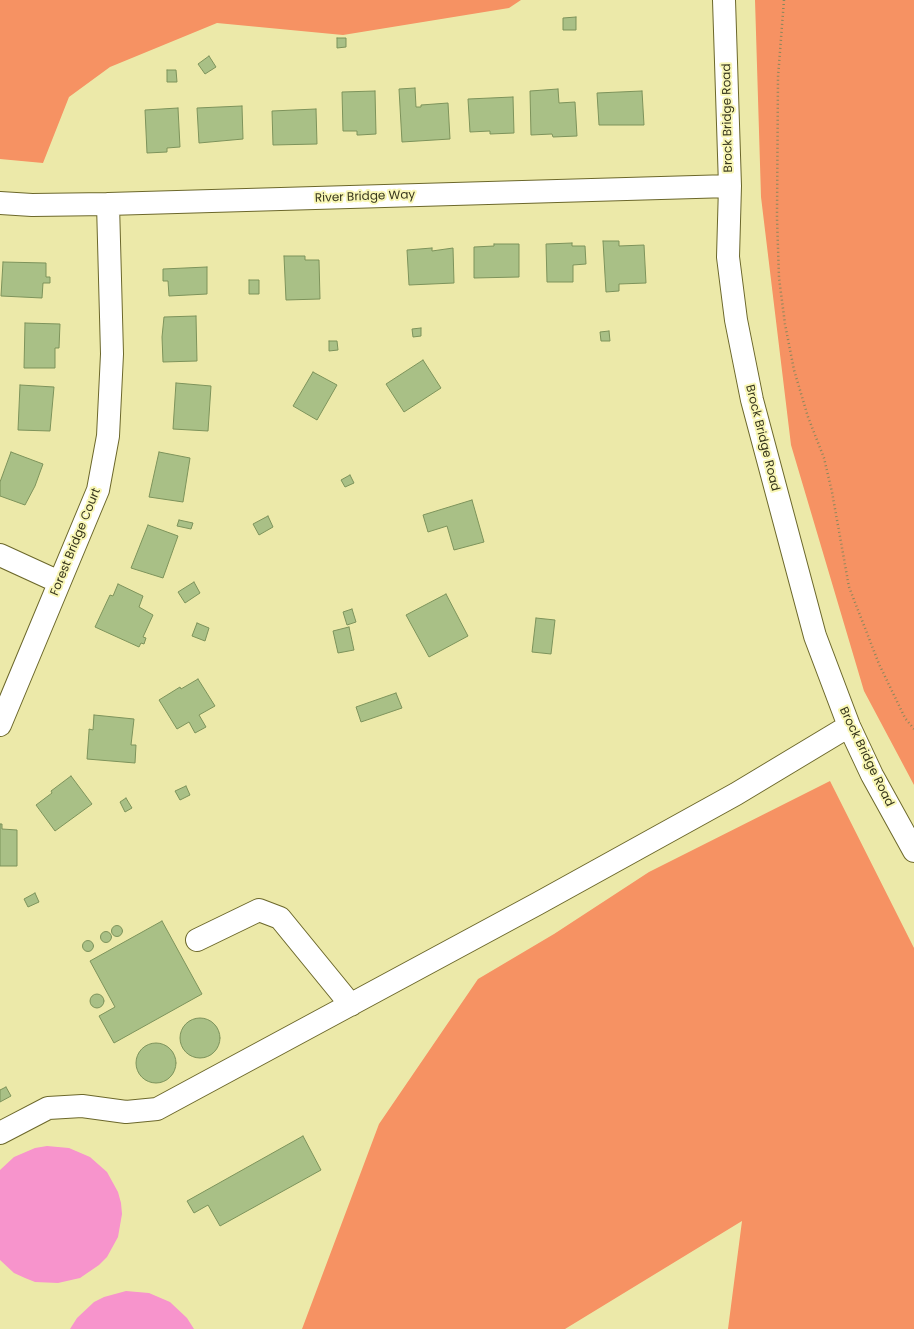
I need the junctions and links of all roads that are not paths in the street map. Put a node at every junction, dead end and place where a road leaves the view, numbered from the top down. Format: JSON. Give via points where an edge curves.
{"nodes":[{"id":1,"x":724,"y":0,"type":"edge"},
{"id":2,"x":730,"y":186,"type":"junction"},
{"id":3,"x":0,"y":203,"type":"edge"},
{"id":4,"x":108,"y":204,"type":"junction"},
{"id":5,"x":0,"y":555,"type":"edge"},
{"id":6,"x":60,"y":582,"type":"junction"},
{"id":7,"x":0,"y":725,"type":"edge"},
{"id":8,"x":849,"y":726,"type":"junction"},
{"id":9,"x":914,"y":851,"type":"edge"},
{"id":10,"x":197,"y":940,"type":"dead end"},
{"id":11,"x":351,"y":1005,"type":"junction"},
{"id":12,"x":0,"y":1133,"type":"edge"}],
"edges":[{"from":1,"to":2,"type":"street","name":"Brock Bridge Road"},
{"from":2,"to":4,"type":"street","name":"River Bridge Way"},
{"from":2,"to":8,"type":"street","name":"Brock Bridge Road","via":[[728,257],[736,320],[752,400],[815,636]]},
{"from":3,"to":4,"type":"street","name":"River Bridge Way"},
{"from":4,"to":6,"type":"street","name":"Forest Bridge Court","via":[[112,354],[108,436],[98,490]]},
{"from":5,"to":6,"type":"street"},
{"from":6,"to":7,"type":"street","name":"Forest Bridge Court"},
{"from":8,"to":9,"type":"street","name":"Brock Bridge Road","via":[[872,775]]},
{"from":8,"to":11,"type":"street","via":[[736,794]]},
{"from":10,"to":11,"type":"street","via":[[259,910],[280,918]]},
{"from":11,"to":12,"type":"street","via":[[157,1109],[126,1112],[82,1106],[48,1108]]}]}
